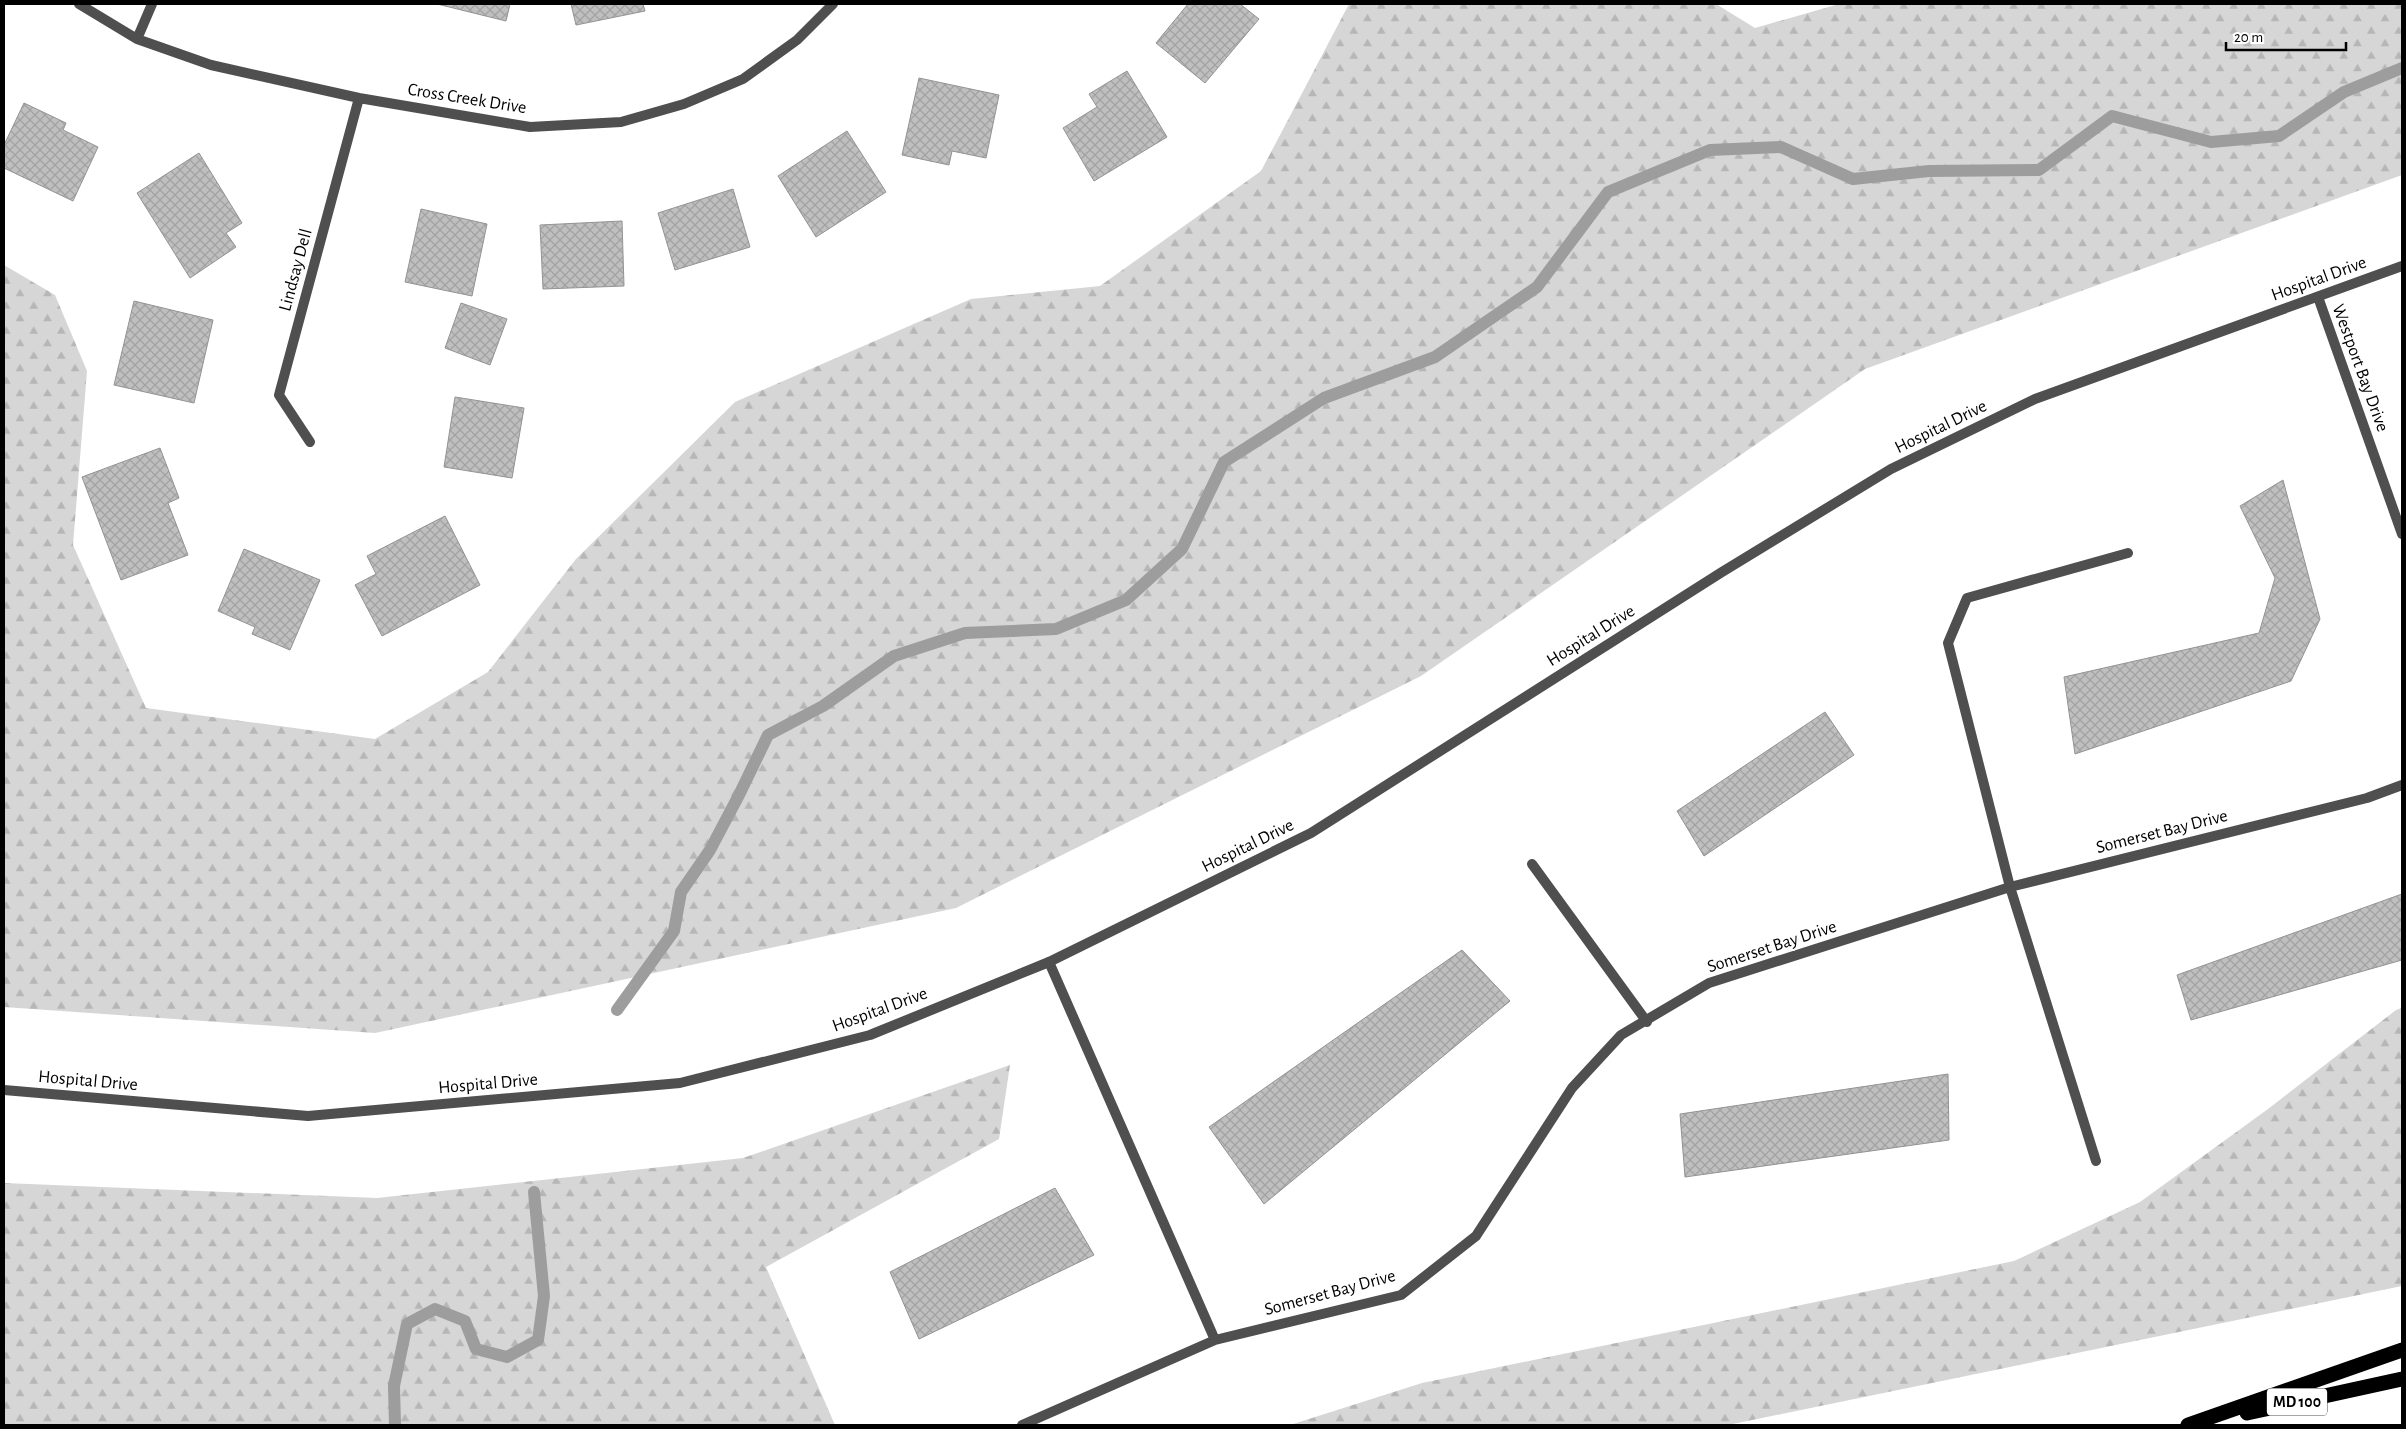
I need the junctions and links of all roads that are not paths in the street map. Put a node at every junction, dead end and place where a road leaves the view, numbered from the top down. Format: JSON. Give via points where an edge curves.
{"nodes":[{"id":1,"x":79,"y":4,"type":"edge"},
{"id":2,"x":152,"y":4,"type":"edge"},
{"id":3,"x":833,"y":4,"type":"edge"},
{"id":4,"x":137,"y":39,"type":"junction"},
{"id":5,"x":359,"y":98,"type":"junction"},
{"id":6,"x":2402,"y":266,"type":"edge"},
{"id":7,"x":2318,"y":297,"type":"junction"},
{"id":8,"x":310,"y":442,"type":"dead end"},
{"id":9,"x":2402,"y":534,"type":"edge"},
{"id":10,"x":2128,"y":553,"type":"dead end"},
{"id":11,"x":2402,"y":785,"type":"edge"},
{"id":12,"x":1532,"y":864,"type":"dead end"},
{"id":13,"x":2010,"y":887,"type":"junction"},
{"id":14,"x":1049,"y":962,"type":"junction"},
{"id":15,"x":1647,"y":1022,"type":"junction"},
{"id":16,"x":4,"y":1090,"type":"edge"},
{"id":17,"x":2096,"y":1161,"type":"dead end"},
{"id":18,"x":1216,"y":1340,"type":"junction"},
{"id":19,"x":2402,"y":1350,"type":"edge"},
{"id":20,"x":2402,"y":1379,"type":"edge"},
{"id":21,"x":1022,"y":1425,"type":"edge"},
{"id":22,"x":2188,"y":1425,"type":"edge"},
{"id":23,"x":2193,"y":1425,"type":"edge"}],
"edges":[{"from":1,"to":4,"type":"street","name":"Cross Creek Drive"},
{"from":2,"to":4,"type":"street"},
{"from":3,"to":5,"type":"street","name":"Cross Creek Drive","via":[[797,40],[744,79],[684,104],[621,122],[530,127]]},
{"from":4,"to":5,"type":"street","name":"Cross Creek Drive","via":[[211,65]]},
{"from":5,"to":8,"type":"street","name":"Lindsay Dell","via":[[280,395]]},
{"from":6,"to":7,"type":"street","name":"Hospital Drive"},
{"from":7,"to":9,"type":"street","name":"Westport Bay Drive"},
{"from":7,"to":14,"type":"street","name":"Hospital Drive","via":[[2035,399],[1890,469],[1311,833]]},
{"from":10,"to":13,"type":"street","via":[[1967,598],[1948,643]]},
{"from":11,"to":13,"type":"street","name":"Somerset Bay Drive","via":[[2367,798]]},
{"from":12,"to":15,"type":"street"},
{"from":13,"to":15,"type":"street","name":"Somerset Bay Drive","via":[[1709,983]]},
{"from":13,"to":17,"type":"street"},
{"from":14,"to":16,"type":"street","name":"Hospital Drive","via":[[870,1035],[680,1083],[308,1116]]},
{"from":14,"to":18,"type":"street"},
{"from":15,"to":18,"type":"street","name":"Somerset Bay Drive","via":[[1621,1035],[1572,1088],[1476,1236],[1401,1295]]},
{"from":18,"to":21,"type":"street","name":"Somerset Bay Drive"},
{"from":19,"to":22,"type":"highway"},
{"from":20,"to":23,"type":"highway","number":"MD 100"}]}
